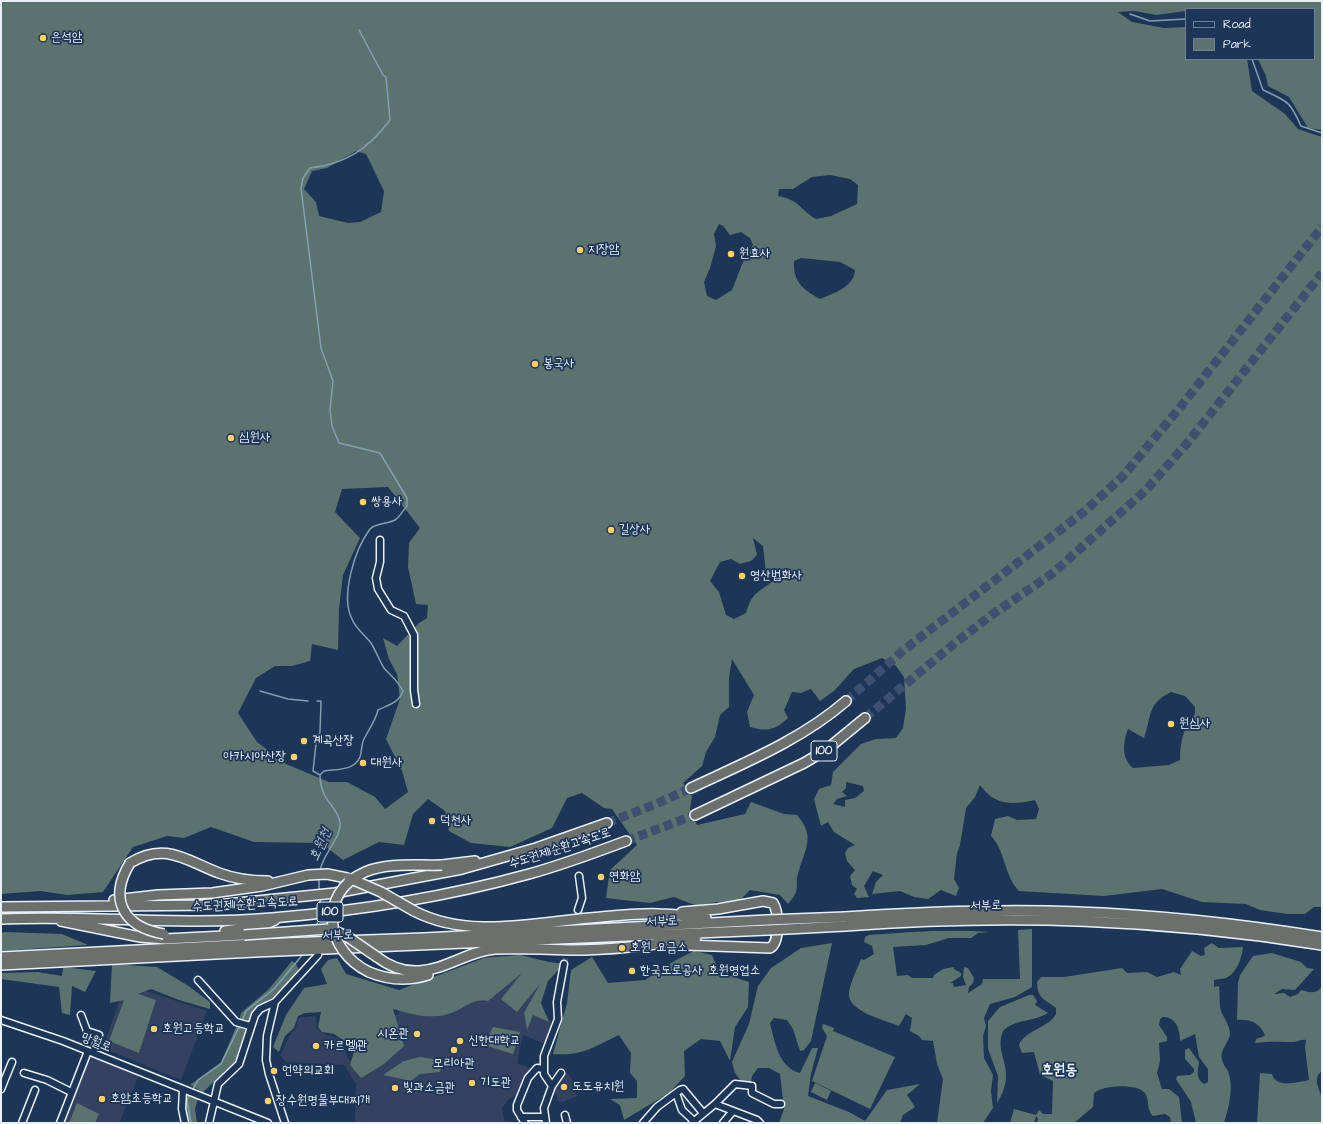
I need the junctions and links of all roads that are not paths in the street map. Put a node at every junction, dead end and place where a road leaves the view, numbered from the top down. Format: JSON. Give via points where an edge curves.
{"nodes":[{"id":1,"x":380,"y":540,"type":"dead end"},
{"id":2,"x":846,"y":700,"type":"tunnel mouth"},
{"id":3,"x":416,"y":704,"type":"dead end"},
{"id":4,"x":865,"y":718,"type":"tunnel mouth"},
{"id":5,"x":691,"y":788,"type":"tunnel mouth"},
{"id":6,"x":695,"y":815,"type":"tunnel mouth"},
{"id":7,"x":607,"y":823,"type":"tunnel mouth"},
{"id":8,"x":626,"y":841,"type":"tunnel mouth"},
{"id":9,"x":498,"y":859,"type":"junction"},
{"id":10,"x":579,"y":876,"type":"dead end"},
{"id":11,"x":268,"y":883,"type":"junction"},
{"id":12,"x":67,"y":906,"type":"junction"},
{"id":13,"x":1,"y":907,"type":"edge"},
{"id":14,"x":578,"y":910,"type":"tunnel mouth"},
{"id":15,"x":660,"y":914,"type":"junction"},
{"id":16,"x":286,"y":916,"type":"junction"},
{"id":17,"x":38,"y":918,"type":"junction"},
{"id":18,"x":1,"y":919,"type":"edge"},
{"id":19,"x":737,"y":921,"type":"junction"},
{"id":20,"x":845,"y":921,"type":"junction"},
{"id":21,"x":732,"y":931,"type":"junction"},
{"id":22,"x":1322,"y":937,"type":"edge"},
{"id":23,"x":349,"y":945,"type":"junction"},
{"id":24,"x":654,"y":945,"type":"junction"},
{"id":25,"x":1322,"y":945,"type":"edge"},
{"id":26,"x":255,"y":948,"type":"junction"},
{"id":27,"x":318,"y":955,"type":"dead end"},
{"id":28,"x":1,"y":957,"type":"edge"},
{"id":29,"x":462,"y":958,"type":"junction"},
{"id":30,"x":564,"y":964,"type":"tunnel mouth"},
{"id":31,"x":1,"y":965,"type":"edge"},
{"id":32,"x":198,"y":980,"type":"dead end"},
{"id":33,"x":275,"y":1002,"type":"junction"},
{"id":34,"x":81,"y":1015,"type":"dead end"},
{"id":35,"x":1,"y":1020,"type":"edge"},
{"id":36,"x":250,"y":1026,"type":"junction"},
{"id":37,"x":90,"y":1052,"type":"junction"},
{"id":38,"x":12,"y":1062,"type":"dead end"},
{"id":39,"x":544,"y":1069,"type":"junction"},
{"id":40,"x":24,"y":1072,"type":"dead end"},
{"id":41,"x":561,"y":1073,"type":"dead end"},
{"id":42,"x":2,"y":1082,"type":"edge"},
{"id":43,"x":552,"y":1086,"type":"junction"},
{"id":44,"x":1,"y":1089,"type":"edge"},
{"id":45,"x":183,"y":1089,"type":"junction"},
{"id":46,"x":35,"y":1090,"type":"dead end"},
{"id":47,"x":71,"y":1092,"type":"junction"},
{"id":48,"x":676,"y":1093,"type":"junction"},
{"id":49,"x":215,"y":1101,"type":"junction"},
{"id":50,"x":715,"y":1104,"type":"junction"},
{"id":51,"x":781,"y":1104,"type":"dead end"},
{"id":52,"x":733,"y":1111,"type":"junction"},
{"id":53,"x":703,"y":1113,"type":"junction"},
{"id":54,"x":565,"y":1115,"type":"dead end"},
{"id":55,"x":521,"y":1116,"type":"junction"},
{"id":56,"x":546,"y":1120,"type":"edge"},
{"id":57,"x":259,"y":1121,"type":"edge"},
{"id":58,"x":693,"y":1122,"type":"edge"},
{"id":59,"x":22,"y":1123,"type":"edge"},
{"id":60,"x":60,"y":1123,"type":"edge"},
{"id":61,"x":185,"y":1123,"type":"edge"},
{"id":62,"x":209,"y":1123,"type":"edge"},
{"id":63,"x":268,"y":1123,"type":"edge"},
{"id":64,"x":286,"y":1123,"type":"edge"},
{"id":65,"x":525,"y":1123,"type":"edge"},
{"id":66,"x":567,"y":1123,"type":"edge"},
{"id":67,"x":643,"y":1123,"type":"edge"},
{"id":68,"x":723,"y":1123,"type":"edge"},
{"id":69,"x":760,"y":1123,"type":"edge"}],
"edges":[{"from":1,"to":3,"type":"street","via":[[380,562],[376,578],[378,588],[391,610],[404,616],[414,635]]},
{"from":2,"to":5,"type":"highway","number":"100","via":[[817,724]]},
{"from":4,"to":6,"type":"highway","number":"100","via":[[826,750]]},
{"from":7,"to":9,"type":"highway","name":"수도권제1순환고속도로","number":"100"},
{"from":8,"to":16,"type":"highway","name":"수도권제1순환고속도로","number":"100","bridge":true,"via":[[528,874],[441,895],[364,908]]},
{"from":9,"to":12,"type":"highway","name":"수도권제1순환고속도로","number":"100","bridge":true,"via":[[437,874],[335,893],[217,905]]},
{"from":9,"to":29,"type":"highway","bridge":true,"via":[[374,869],[354,878],[342,891],[333,914],[335,939],[349,960],[369,972],[390,978],[415,978]]},
{"from":10,"to":14,"type":"street","via":[[582,898]]},
{"from":11,"to":12,"type":"highway","via":[[212,893],[158,895]]},
{"from":11,"to":15,"type":"highway","bridge":true,"via":[[308,875],[327,874],[347,878],[443,923],[470,927]]},
{"from":11,"to":16,"type":"highway","bridge":true,"via":[[219,873],[177,855],[154,852],[130,863],[119,888],[119,899],[122,908],[135,924],[150,932],[164,934],[216,932],[262,926]]},
{"from":12,"to":13,"type":"highway","name":"수도권제1순환고속도로","number":"100"},
{"from":15,"to":19,"type":"highway"},
{"from":15,"to":24,"type":"highway","via":[[769,901],[776,909],[777,940],[775,946],[767,949]]},
{"from":16,"to":17,"type":"highway","name":"수도권제1순환고속도로","number":"100","via":[[219,920]]},
{"from":17,"to":18,"type":"highway","name":"수도권제1순환고속도로","number":"100"},
{"from":17,"to":29,"type":"highway","bridge":true,"via":[[165,939],[328,929],[345,935],[376,957],[398,968],[415,971],[432,969]]},
{"from":19,"to":20,"type":"highway","name":"서부로","bridge":true},
{"from":19,"to":23,"type":"highway","name":"서부로","via":[[424,938]]},
{"from":20,"to":21,"type":"highway","name":"서부로","bridge":true,"via":[[768,930]]},
{"from":20,"to":22,"type":"highway","name":"서부로","via":[[941,912],[1077,912],[1201,920]]},
{"from":20,"to":25,"type":"highway","name":"서부로","via":[[1085,921],[1201,928]]},
{"from":21,"to":23,"type":"highway","name":"서부로"},
{"from":21,"to":24,"type":"highway","via":[[712,937]]},
{"from":23,"to":26,"type":"highway","name":"서부로"},
{"from":24,"to":29,"type":"highway","via":[[572,950],[494,950]]},
{"from":26,"to":28,"type":"highway","name":"서부로"},
{"from":26,"to":31,"type":"highway","name":"서부로"},
{"from":27,"to":33,"type":"street"},
{"from":30,"to":39,"type":"street","via":[[557,1002],[558,1019],[544,1056]]},
{"from":32,"to":36,"type":"street","via":[[236,1022]]},
{"from":33,"to":36,"type":"street","via":[[257,1012]]},
{"from":33,"to":64,"type":"street","via":[[267,1036],[266,1060]]},
{"from":34,"to":37,"type":"street","via":[[87,1030],[98,1035]]},
{"from":35,"to":37,"type":"street","name":"망월로"},
{"from":36,"to":49,"type":"street","via":[[240,1061],[220,1082]]},
{"from":37,"to":45,"type":"street","name":"망월로"},
{"from":37,"to":47,"type":"street"},
{"from":38,"to":42,"type":"street"},
{"from":39,"to":43,"type":"street","via":[[544,1074]]},
{"from":39,"to":55,"type":"street","via":[[535,1070],[528,1078],[517,1105]]},
{"from":40,"to":47,"type":"street"},
{"from":41,"to":43,"type":"street"},
{"from":42,"to":44,"type":"street"},
{"from":43,"to":56,"type":"street","via":[[545,1103]]},
{"from":45,"to":49,"type":"street","name":"망월로"},
{"from":45,"to":61,"type":"street","via":[[182,1109]]},
{"from":46,"to":59,"type":"street"},
{"from":47,"to":60,"type":"street"},
{"from":48,"to":53,"type":"street","via":[[683,1089]]},
{"from":48,"to":58,"type":"street","via":[[682,1110]]},
{"from":48,"to":67,"type":"street"},
{"from":49,"to":57,"type":"street"},
{"from":49,"to":62,"type":"street"},
{"from":50,"to":51,"type":"street","via":[[735,1084],[752,1086],[752,1093],[774,1104]]},
{"from":50,"to":52,"type":"street"},
{"from":50,"to":53,"type":"street"},
{"from":52,"to":68,"type":"street"},
{"from":52,"to":69,"type":"street"},
{"from":53,"to":58,"type":"street"},
{"from":54,"to":66,"type":"street"},
{"from":55,"to":56,"type":"street"},
{"from":55,"to":65,"type":"street"},
{"from":57,"to":63,"type":"street"}]}
